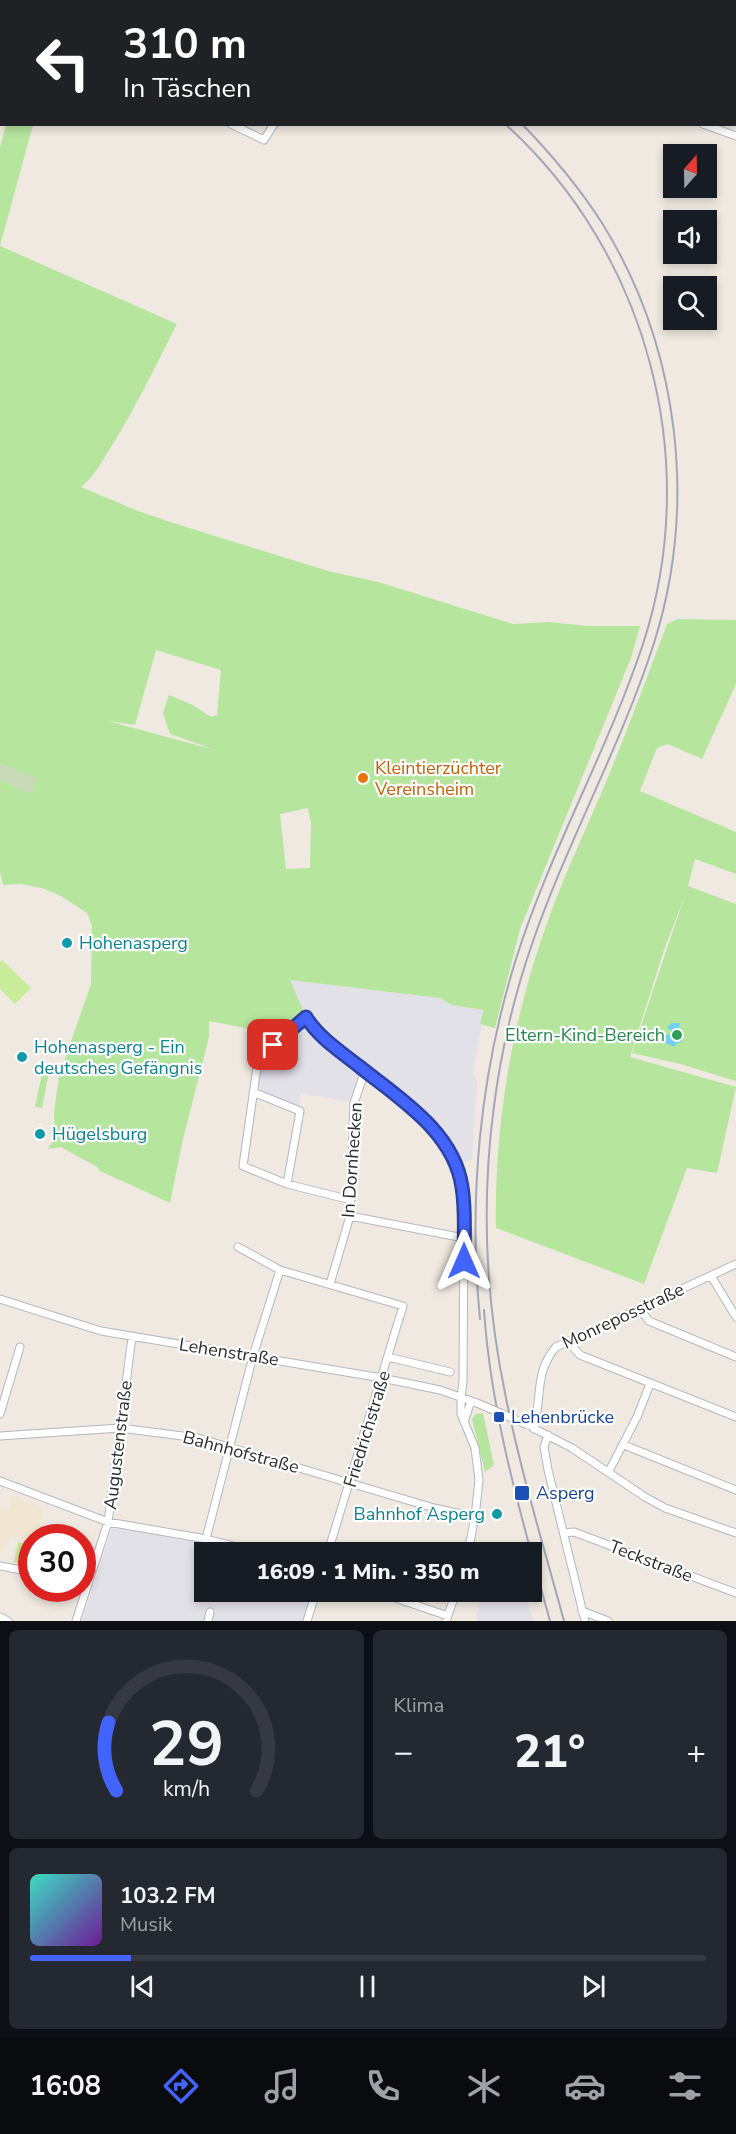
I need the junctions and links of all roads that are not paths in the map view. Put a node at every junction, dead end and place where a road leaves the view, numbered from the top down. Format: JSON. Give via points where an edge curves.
{"nodes":[{"id":1,"x":235,"y":126,"type":"edge"},
{"id":2,"x":273,"y":126,"type":"edge"},
{"id":3,"x":712,"y":126,"type":"edge"},
{"id":4,"x":736,"y":135,"type":"edge"},
{"id":5,"x":365,"y":1071,"type":"junction"},
{"id":6,"x":253,"y":1092,"type":"junction"},
{"id":7,"x":287,"y":1184,"type":"junction"},
{"id":8,"x":351,"y":1200,"type":"junction"},
{"id":9,"x":350,"y":1216,"type":"junction"},
{"id":10,"x":464,"y":1238,"type":"junction"},
{"id":11,"x":238,"y":1247,"type":"dead end"},
{"id":12,"x":736,"y":1264,"type":"edge"},
{"id":13,"x":280,"y":1270,"type":"junction"},
{"id":14,"x":711,"y":1276,"type":"junction"},
{"id":15,"x":330,"y":1284,"type":"junction"},
{"id":16,"x":0,"y":1299,"type":"edge"},
{"id":17,"x":639,"y":1308,"type":"junction"},
{"id":18,"x":736,"y":1317,"type":"edge"},
{"id":19,"x":132,"y":1337,"type":"junction"},
{"id":20,"x":567,"y":1341,"type":"junction"},
{"id":21,"x":20,"y":1347,"type":"dead end"},
{"id":22,"x":253,"y":1356,"type":"junction"},
{"id":23,"x":388,"y":1357,"type":"junction"},
{"id":24,"x":736,"y":1357,"type":"edge"},
{"id":25,"x":450,"y":1372,"type":"dead end"},
{"id":26,"x":382,"y":1378,"type":"junction"},
{"id":27,"x":650,"y":1384,"type":"junction"},
{"id":28,"x":461,"y":1398,"type":"junction"},
{"id":29,"x":474,"y":1402,"type":"junction"},
{"id":30,"x":0,"y":1414,"type":"edge"},
{"id":31,"x":736,"y":1417,"type":"edge"},
{"id":32,"x":464,"y":1422,"type":"junction"},
{"id":33,"x":531,"y":1427,"type":"junction"},
{"id":34,"x":120,"y":1428,"type":"junction"},
{"id":35,"x":0,"y":1434,"type":"edge"},
{"id":36,"x":548,"y":1435,"type":"junction"},
{"id":37,"x":624,"y":1445,"type":"junction"},
{"id":38,"x":229,"y":1446,"type":"junction"},
{"id":39,"x":609,"y":1471,"type":"junction"},
{"id":40,"x":0,"y":1481,"type":"edge"},
{"id":41,"x":351,"y":1483,"type":"junction"},
{"id":42,"x":736,"y":1490,"type":"edge"},
{"id":43,"x":475,"y":1517,"type":"junction"},
{"id":44,"x":108,"y":1522,"type":"junction"},
{"id":45,"x":565,"y":1533,"type":"junction"},
{"id":46,"x":736,"y":1533,"type":"edge"},
{"id":47,"x":206,"y":1539,"type":"junction"},
{"id":48,"x":218,"y":1542,"type":"edge"},
{"id":49,"x":331,"y":1542,"type":"edge"},
{"id":50,"x":470,"y":1542,"type":"edge"},
{"id":51,"x":96,"y":1553,"type":"edge"},
{"id":52,"x":0,"y":1566,"type":"edge"},
{"id":53,"x":18,"y":1569,"type":"edge"},
{"id":54,"x":736,"y":1593,"type":"edge"},
{"id":55,"x":80,"y":1602,"type":"edge"},
{"id":56,"x":313,"y":1602,"type":"edge"},
{"id":57,"x":405,"y":1602,"type":"edge"},
{"id":58,"x":453,"y":1602,"type":"edge"},
{"id":59,"x":210,"y":1611,"type":"dead end"},
{"id":60,"x":582,"y":1611,"type":"junction"},
{"id":61,"x":0,"y":1617,"type":"edge"},
{"id":62,"x":447,"y":1618,"type":"edge"},
{"id":63,"x":8,"y":1621,"type":"edge"},
{"id":64,"x":76,"y":1621,"type":"edge"},
{"id":65,"x":208,"y":1621,"type":"edge"},
{"id":66,"x":307,"y":1621,"type":"edge"},
{"id":67,"x":585,"y":1621,"type":"edge"},
{"id":68,"x":608,"y":1621,"type":"edge"}],
"edges":[{"from":1,"to":2,"type":"street","via":[[261,140],[267,138]]},
{"from":3,"to":4,"type":"street"},
{"from":5,"to":6,"type":"street","via":[[306,1017],[260,1057]]},
{"from":5,"to":8,"type":"street","name":"In Dornhecken","via":[[354,1103]]},
{"from":5,"to":10,"type":"street","via":[[423,1118],[456,1163],[462,1186]]},
{"from":6,"to":7,"type":"street","via":[[243,1166]]},
{"from":6,"to":7,"type":"street","via":[[300,1111]]},
{"from":7,"to":8,"type":"street"},
{"from":8,"to":9,"type":"street","name":"In Dornhecken"},
{"from":9,"to":10,"type":"street"},
{"from":9,"to":15,"type":"street","name":"In Dornhecken"},
{"from":10,"to":28,"type":"street"},
{"from":11,"to":13,"type":"street"},
{"from":12,"to":14,"type":"street","name":"Monreposstraße"},
{"from":13,"to":15,"type":"street"},
{"from":13,"to":22,"type":"street"},
{"from":14,"to":17,"type":"street","name":"Monreposstraße"},
{"from":14,"to":18,"type":"street"},
{"from":15,"to":23,"type":"street","name":"Friedrichstraße","via":[[403,1306]]},
{"from":16,"to":19,"type":"street","name":"Lehenstraße"},
{"from":17,"to":20,"type":"street","name":"Monreposstraße"},
{"from":17,"to":24,"type":"street","via":[[649,1321]]},
{"from":19,"to":22,"type":"street","name":"Lehenstraße"},
{"from":19,"to":34,"type":"street","name":"Augustenstraße"},
{"from":20,"to":27,"type":"street","via":[[580,1355]]},
{"from":20,"to":33,"type":"street","name":"Monreposstraße","via":[[556,1347],[543,1366]]},
{"from":21,"to":30,"type":"street"},
{"from":22,"to":26,"type":"street","name":"Lehenstraße"},
{"from":22,"to":38,"type":"street"},
{"from":23,"to":25,"type":"street"},
{"from":23,"to":26,"type":"street","name":"Friedrichstraße"},
{"from":26,"to":28,"type":"street","name":"Lehenstraße"},
{"from":26,"to":41,"type":"street","name":"Friedrichstraße"},
{"from":27,"to":31,"type":"street"},
{"from":27,"to":37,"type":"street"},
{"from":28,"to":29,"type":"street"},
{"from":28,"to":32,"type":"street"},
{"from":29,"to":32,"type":"street"},
{"from":29,"to":33,"type":"street","bridge":true},
{"from":32,"to":43,"type":"street","via":[[478,1464]]},
{"from":33,"to":36,"type":"street"},
{"from":34,"to":35,"type":"street","name":"Bahnhofstraße"},
{"from":34,"to":38,"type":"street","name":"Bahnhofstraße"},
{"from":34,"to":44,"type":"street","name":"Augustenstraße"},
{"from":36,"to":39,"type":"street"},
{"from":36,"to":45,"type":"street","via":[[544,1447]]},
{"from":37,"to":39,"type":"street"},
{"from":37,"to":42,"type":"street"},
{"from":38,"to":41,"type":"street","name":"Bahnhofstraße"},
{"from":38,"to":47,"type":"street"},
{"from":39,"to":46,"type":"street","via":[[665,1508]]},
{"from":40,"to":44,"type":"street"},
{"from":41,"to":43,"type":"street","name":"Bahnhofstraße"},
{"from":41,"to":49,"type":"street","name":"Friedrichstraße"},
{"from":43,"to":50,"type":"street"},
{"from":44,"to":47,"type":"street"},
{"from":44,"to":51,"type":"street","name":"Augustenstraße"},
{"from":45,"to":54,"type":"street","name":"Teckstraße","via":[[574,1532]]},
{"from":45,"to":60,"type":"street"},
{"from":47,"to":48,"type":"street"},
{"from":52,"to":53,"type":"street"},
{"from":55,"to":64,"type":"street","name":"Augustenstraße"},
{"from":56,"to":66,"type":"street"},
{"from":57,"to":62,"type":"street"},
{"from":58,"to":62,"type":"street"},
{"from":59,"to":65,"type":"street"},
{"from":60,"to":67,"type":"street"},
{"from":60,"to":68,"type":"street"},
{"from":61,"to":63,"type":"street"}]}
